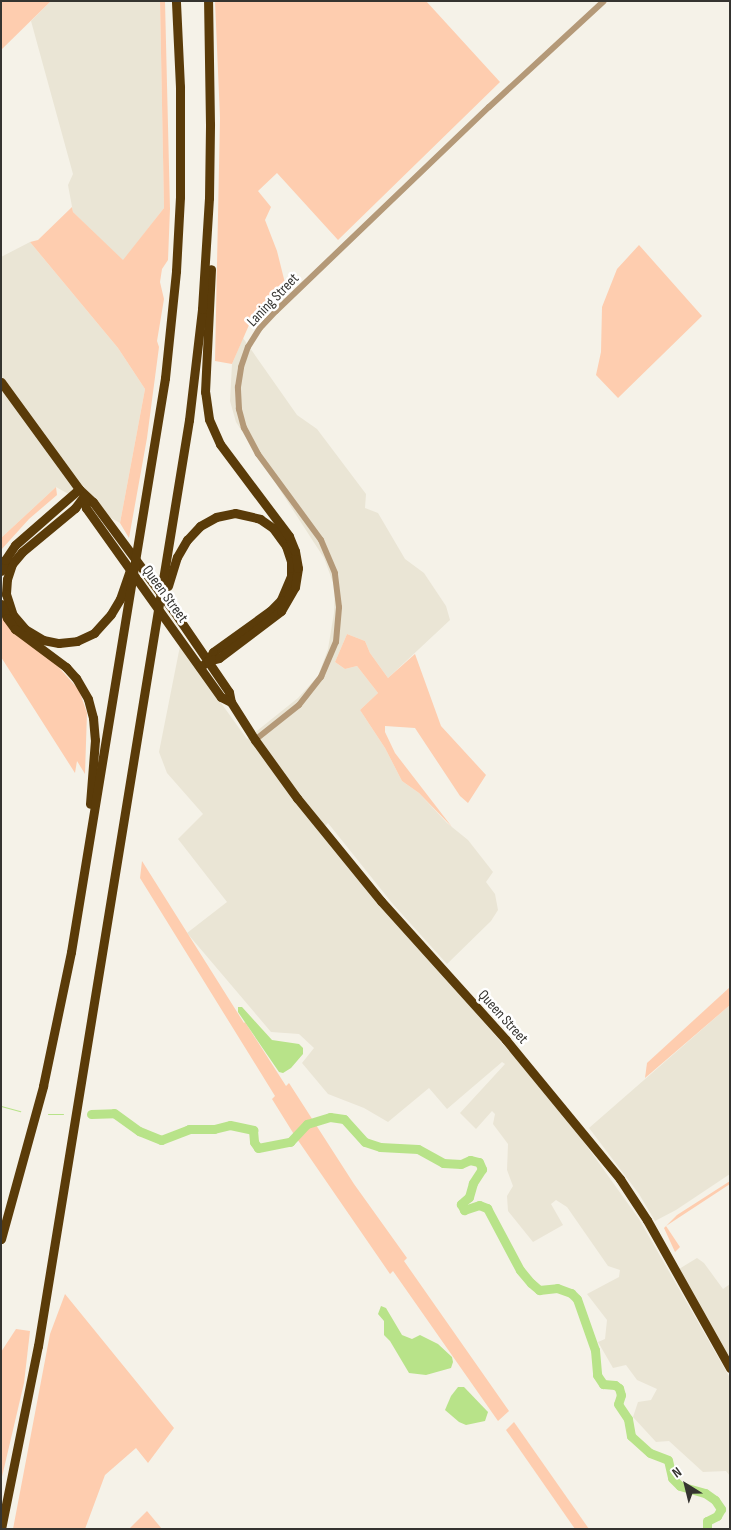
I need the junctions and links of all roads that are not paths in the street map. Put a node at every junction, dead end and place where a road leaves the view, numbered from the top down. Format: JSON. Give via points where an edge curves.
{"nodes":[{"id":1,"x":176,"y":1,"type":"edge"},
{"id":2,"x":208,"y":1,"type":"edge"},
{"id":3,"x":604,"y":1,"type":"edge"},
{"id":4,"x":210,"y":124,"type":"junction"},
{"id":5,"x":1,"y":382,"type":"edge"},
{"id":6,"x":81,"y":493,"type":"junction"},
{"id":7,"x":1,"y":571,"type":"edge"},
{"id":8,"x":167,"y":579,"type":"junction"},
{"id":9,"x":128,"y":589,"type":"junction"},
{"id":10,"x":1,"y":604,"type":"edge"},
{"id":11,"x":208,"y":661,"type":"junction"},
{"id":12,"x":200,"y":667,"type":"junction"},
{"id":13,"x":231,"y":702,"type":"junction"},
{"id":14,"x":255,"y":740,"type":"junction"},
{"id":15,"x":92,"y":814,"type":"junction"},
{"id":16,"x":1,"y":1239,"type":"edge"},
{"id":17,"x":730,"y":1368,"type":"edge"},
{"id":18,"x":1,"y":1529,"type":"edge"}],
"edges":[{"from":1,"to":9,"type":"highway","via":[[181,124],[178,242],[164,378],[139,542]]},
{"from":2,"to":4,"type":"highway"},
{"from":3,"to":14,"type":"street","name":"Laning Street","via":[[276,311],[248,347],[238,387],[244,428],[257,453],[321,540],[334,573],[339,607],[336,642],[321,677],[299,705]]},
{"from":4,"to":8,"type":"highway","via":[[202,310]]},
{"from":4,"to":11,"type":"highway","via":[[213,222],[207,410],[220,444],[289,536],[298,568],[295,587],[281,611],[219,658]]},
{"from":5,"to":6,"type":"highway","name":"Queen Street"},
{"from":6,"to":7,"type":"highway","via":[[15,545]]},
{"from":6,"to":9,"type":"highway","via":[[75,508],[16,558],[6,587],[10,609],[20,625],[37,637],[68,643],[100,628]]},
{"from":6,"to":11,"type":"highway","name":"Queen Street","via":[[98,509]]},
{"from":6,"to":12,"type":"highway","name":"Queen Street","via":[[86,508]]},
{"from":8,"to":11,"type":"highway","via":[[187,540],[200,526],[216,517],[235,513],[260,519],[273,528],[286,546],[291,560],[291,576],[281,600],[213,652]]},
{"from":8,"to":18,"type":"highway","via":[[124,817],[35,1364]]},
{"from":9,"to":15,"type":"highway"},
{"from":10,"to":15,"type":"highway","via":[[15,629],[60,662],[84,691],[93,718]]},
{"from":11,"to":12,"type":"highway"},
{"from":11,"to":13,"type":"highway","name":"Queen Street","via":[[229,692]]},
{"from":12,"to":13,"type":"highway","name":"Queen Street","via":[[221,697]]},
{"from":13,"to":14,"type":"highway","name":"Queen Street"},
{"from":14,"to":17,"type":"highway","name":"Queen Street","via":[[297,798],[381,901],[506,1040],[620,1179],[647,1220]]},
{"from":15,"to":16,"type":"highway","via":[[69,961],[43,1086]]}]}
